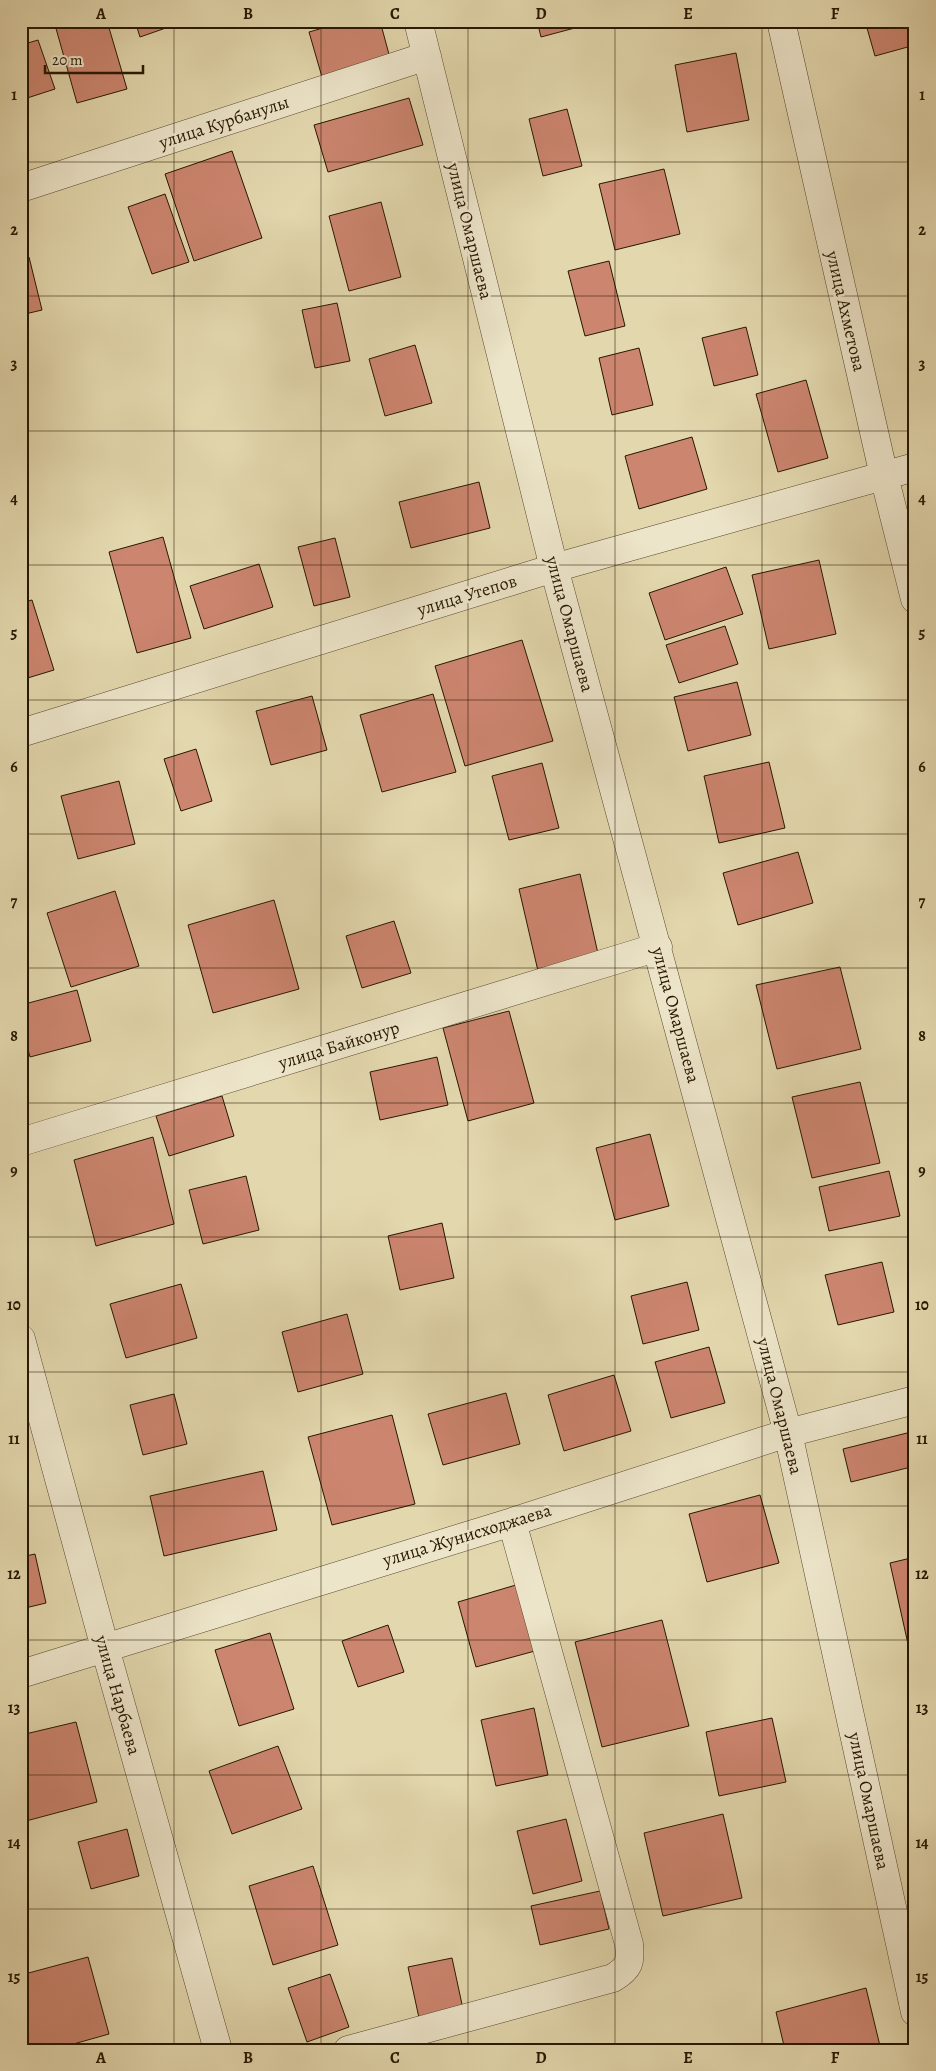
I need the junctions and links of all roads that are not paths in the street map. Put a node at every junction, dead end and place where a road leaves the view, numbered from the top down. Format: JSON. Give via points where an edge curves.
{"nodes":[{"id":1,"x":418,"y":21,"type":"edge"},
{"id":2,"x":781,"y":21,"type":"edge"},
{"id":3,"x":426,"y":56,"type":"junction"},
{"id":4,"x":21,"y":188,"type":"edge"},
{"id":5,"x":915,"y":467,"type":"edge"},
{"id":6,"x":884,"y":476,"type":"junction"},
{"id":7,"x":554,"y":568,"type":"junction"},
{"id":8,"x":915,"y":599,"type":"edge"},
{"id":9,"x":21,"y":734,"type":"edge"},
{"id":10,"x":658,"y":948,"type":"junction"},
{"id":11,"x":21,"y":1142,"type":"edge"},
{"id":12,"x":21,"y":1339,"type":"edge"},
{"id":13,"x":915,"y":1400,"type":"edge"},
{"id":14,"x":788,"y":1434,"type":"junction"},
{"id":15,"x":512,"y":1522,"type":"junction"},
{"id":16,"x":105,"y":1648,"type":"junction"},
{"id":17,"x":21,"y":1674,"type":"edge"},
{"id":18,"x":915,"y":2012,"type":"edge"},
{"id":19,"x":218,"y":2050,"type":"edge"},
{"id":20,"x":348,"y":2050,"type":"edge"}],
"edges":[{"from":1,"to":3,"type":"street","name":"улица Омаршаева"},
{"from":2,"to":6,"type":"street","name":"улица Ахметова"},
{"from":3,"to":4,"type":"street","name":"улица Курбанулы"},
{"from":3,"to":7,"type":"street","name":"улица Омаршаева"},
{"from":5,"to":6,"type":"street","name":"улица Утепов"},
{"from":6,"to":7,"type":"street","name":"улица Утепов"},
{"from":6,"to":8,"type":"street","name":"улица Ахметова"},
{"from":7,"to":9,"type":"street","name":"улица Утепов"},
{"from":7,"to":10,"type":"street","name":"улица Омаршаева"},
{"from":10,"to":11,"type":"street","name":"улица Байконур"},
{"from":10,"to":14,"type":"street","name":"улица Омаршаева"},
{"from":12,"to":16,"type":"street","name":"улица Нарбаева"},
{"from":13,"to":14,"type":"street","name":"улица Жунисходжаева"},
{"from":14,"to":15,"type":"street","name":"улица Жунисходжаева"},
{"from":14,"to":18,"type":"street","name":"улица Омаршаева"},
{"from":15,"to":16,"type":"street","name":"улица Жунисходжаева"},
{"from":15,"to":20,"type":"street","via":[[631,1958],[625,1970],[613,1978]]},
{"from":16,"to":17,"type":"street","name":"улица Жунисходжаева"},
{"from":16,"to":19,"type":"street","name":"улица Нарбаева"}]}
